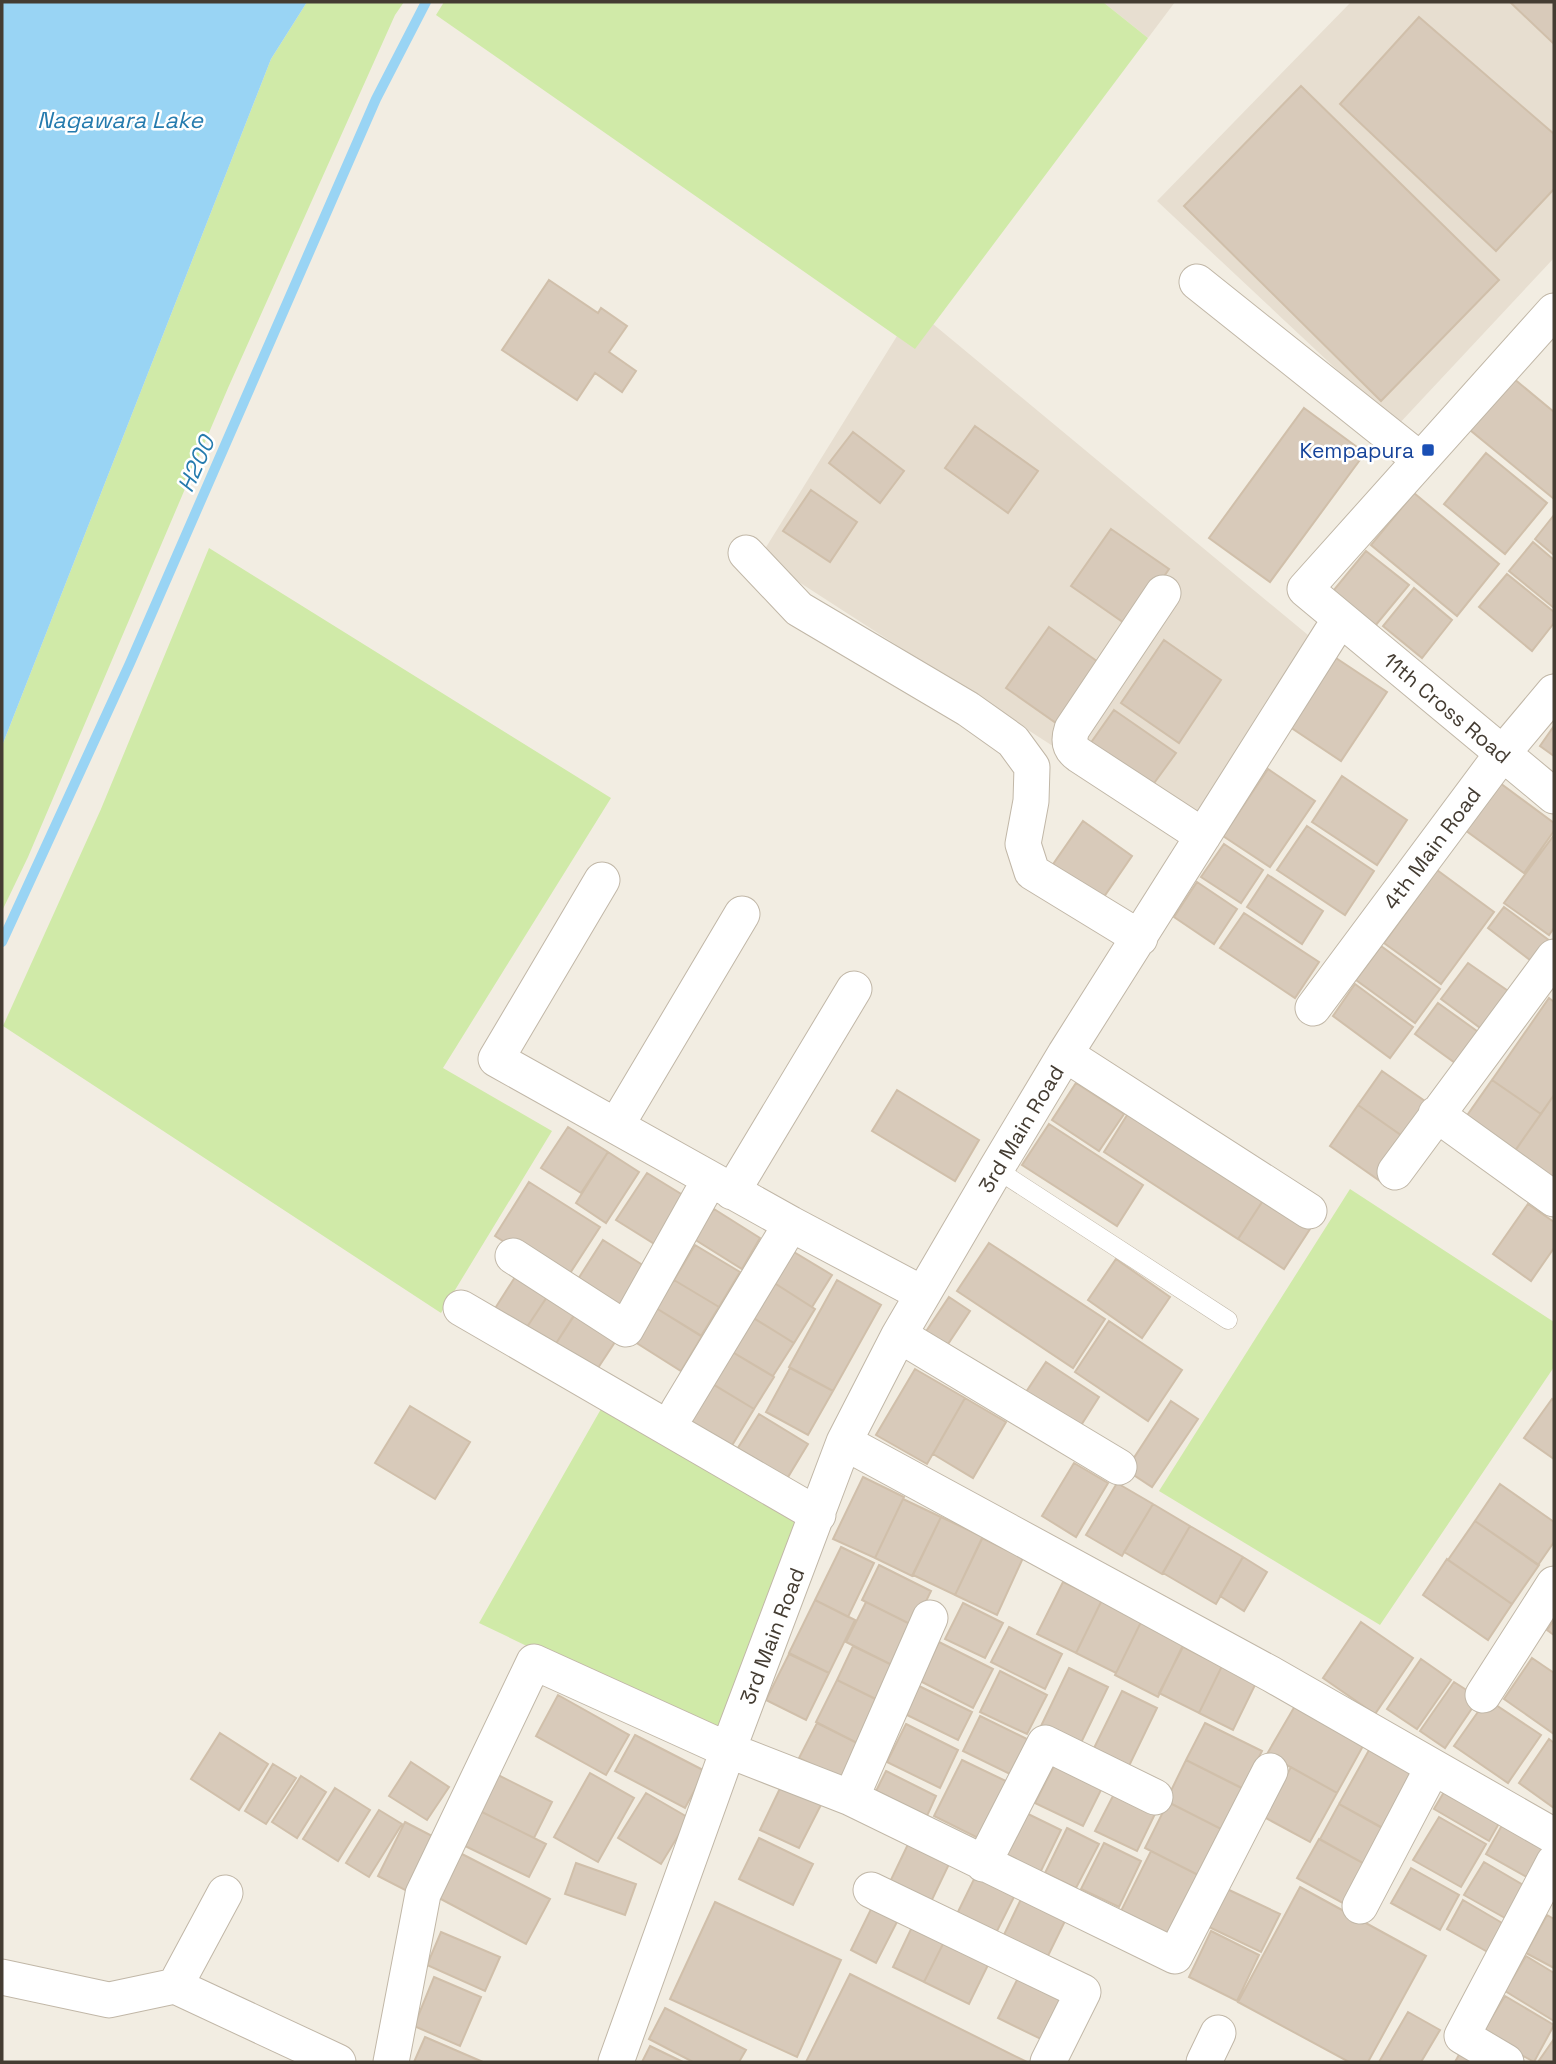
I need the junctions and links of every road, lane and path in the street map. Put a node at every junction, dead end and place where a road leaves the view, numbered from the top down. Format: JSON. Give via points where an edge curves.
{"nodes":[{"id":1,"x":1197,"y":282,"type":"dead end"},
{"id":2,"x":1554,"y":311,"type":"edge"},
{"id":3,"x":1419,"y":459,"type":"junction"},
{"id":4,"x":746,"y":553,"type":"dead end"},
{"id":5,"x":1163,"y":593,"type":"dead end"},
{"id":6,"x":1340,"y":619,"type":"junction"},
{"id":7,"x":1554,"y":692,"type":"edge"},
{"id":8,"x":1502,"y":754,"type":"junction"},
{"id":9,"x":1554,"y":796,"type":"edge"},
{"id":10,"x":1203,"y":836,"type":"junction"},
{"id":11,"x":602,"y":880,"type":"dead end"},
{"id":12,"x":742,"y":914,"type":"dead end"},
{"id":13,"x":1140,"y":938,"type":"junction"},
{"id":14,"x":1551,"y":968,"type":"edge"},
{"id":15,"x":854,"y":989,"type":"dead end"},
{"id":16,"x":1314,"y":1008,"type":"dead end"},
{"id":17,"x":1065,"y":1054,"type":"junction"},
{"id":18,"x":1436,"y":1114,"type":"junction"},
{"id":19,"x":616,"y":1126,"type":"junction"},
{"id":20,"x":996,"y":1169,"type":"junction"},
{"id":21,"x":1395,"y":1172,"type":"dead end"},
{"id":22,"x":721,"y":1185,"type":"junction"},
{"id":23,"x":1554,"y":1199,"type":"edge"},
{"id":24,"x":1309,"y":1211,"type":"dead end"},
{"id":25,"x":791,"y":1224,"type":"junction"},
{"id":26,"x":513,"y":1256,"type":"dead end"},
{"id":27,"x":923,"y":1294,"type":"junction"},
{"id":28,"x":461,"y":1308,"type":"dead end"},
{"id":29,"x":1228,"y":1320,"type":"dead end"},
{"id":30,"x":899,"y":1335,"type":"junction"},
{"id":31,"x":678,"y":1411,"type":"dead end"},
{"id":32,"x":844,"y":1442,"type":"junction"},
{"id":33,"x":1119,"y":1467,"type":"dead end"},
{"id":34,"x":818,"y":1515,"type":"junction"},
{"id":35,"x":1554,"y":1584,"type":"edge"},
{"id":36,"x":930,"y":1618,"type":"dead end"},
{"id":37,"x":1483,"y":1695,"type":"dead end"},
{"id":38,"x":728,"y":1750,"type":"junction"},
{"id":39,"x":1433,"y":1767,"type":"junction"},
{"id":40,"x":1270,"y":1771,"type":"dead end"},
{"id":41,"x":1155,"y":1797,"type":"dead end"},
{"id":42,"x":851,"y":1798,"type":"junction"},
{"id":43,"x":1554,"y":1836,"type":"edge"},
{"id":44,"x":1554,"y":1862,"type":"edge"},
{"id":45,"x":983,"y":1864,"type":"junction"},
{"id":46,"x":871,"y":1889,"type":"dead end"},
{"id":47,"x":225,"y":1893,"type":"dead end"},
{"id":48,"x":1360,"y":1906,"type":"dead end"},
{"id":49,"x":2,"y":1978,"type":"edge"},
{"id":50,"x":175,"y":1986,"type":"junction"},
{"id":51,"x":338,"y":2062,"type":"edge"},
{"id":52,"x":391,"y":2062,"type":"edge"},
{"id":53,"x":616,"y":2062,"type":"edge"},
{"id":54,"x":1048,"y":2062,"type":"edge"},
{"id":55,"x":1506,"y":2062,"type":"edge"}],
"edges":[{"from":1,"to":3,"type":"street"},
{"from":2,"to":3,"type":"street"},
{"from":3,"to":6,"type":"street","via":[[1305,589]]},
{"from":4,"to":13,"type":"street","via":[[799,609],[968,709],[1013,741],[1032,767],[1023,844],[1031,872]]},
{"from":5,"to":10,"type":"street","via":[[1072,729],[1070,744],[1079,755]]},
{"from":6,"to":8,"type":"street","name":"11th Cross Road"},
{"from":6,"to":10,"type":"street","name":"3rd Main Road"},
{"from":7,"to":8,"type":"street","name":"4th Main Road"},
{"from":8,"to":9,"type":"street","name":"11th Cross Road"},
{"from":8,"to":16,"type":"street","name":"4th Main Road"},
{"from":10,"to":13,"type":"street","name":"3rd Main Road"},
{"from":11,"to":19,"type":"street","via":[[496,1059]]},
{"from":12,"to":19,"type":"street"},
{"from":13,"to":17,"type":"street","name":"3rd Main Road"},
{"from":14,"to":18,"type":"street"},
{"from":15,"to":22,"type":"street"},
{"from":17,"to":20,"type":"street","name":"3rd Main Road"},
{"from":17,"to":24,"type":"street"},
{"from":18,"to":21,"type":"street"},
{"from":18,"to":23,"type":"street"},
{"from":19,"to":22,"type":"street"},
{"from":20,"to":27,"type":"street","name":"3rd Main Road"},
{"from":20,"to":29,"type":"lane"},
{"from":22,"to":25,"type":"street"},
{"from":22,"to":26,"type":"street","via":[[626,1329]]},
{"from":25,"to":27,"type":"street"},
{"from":25,"to":31,"type":"street"},
{"from":27,"to":30,"type":"street","name":"3rd Main Road"},
{"from":28,"to":34,"type":"street"},
{"from":30,"to":32,"type":"street","name":"3rd Main Road"},
{"from":30,"to":33,"type":"street"},
{"from":32,"to":34,"type":"street","name":"3rd Main Road"},
{"from":32,"to":39,"type":"street"},
{"from":34,"to":38,"type":"street","name":"3rd Main Road"},
{"from":35,"to":37,"type":"street"},
{"from":36,"to":42,"type":"street"},
{"from":38,"to":42,"type":"street"},
{"from":38,"to":52,"type":"street","via":[[534,1662],[423,1894]]},
{"from":38,"to":53,"type":"street","name":"3rd Main Road"},
{"from":39,"to":43,"type":"street"},
{"from":39,"to":48,"type":"street"},
{"from":40,"to":45,"type":"street","via":[[1175,1956]]},
{"from":41,"to":45,"type":"street","via":[[1045,1744]]},
{"from":42,"to":45,"type":"street"},
{"from":44,"to":55,"type":"street","via":[[1462,2036]]},
{"from":46,"to":54,"type":"street","via":[[1083,1992]]},
{"from":47,"to":50,"type":"street"},
{"from":49,"to":50,"type":"street","via":[[109,2000]]},
{"from":50,"to":51,"type":"street"}]}
